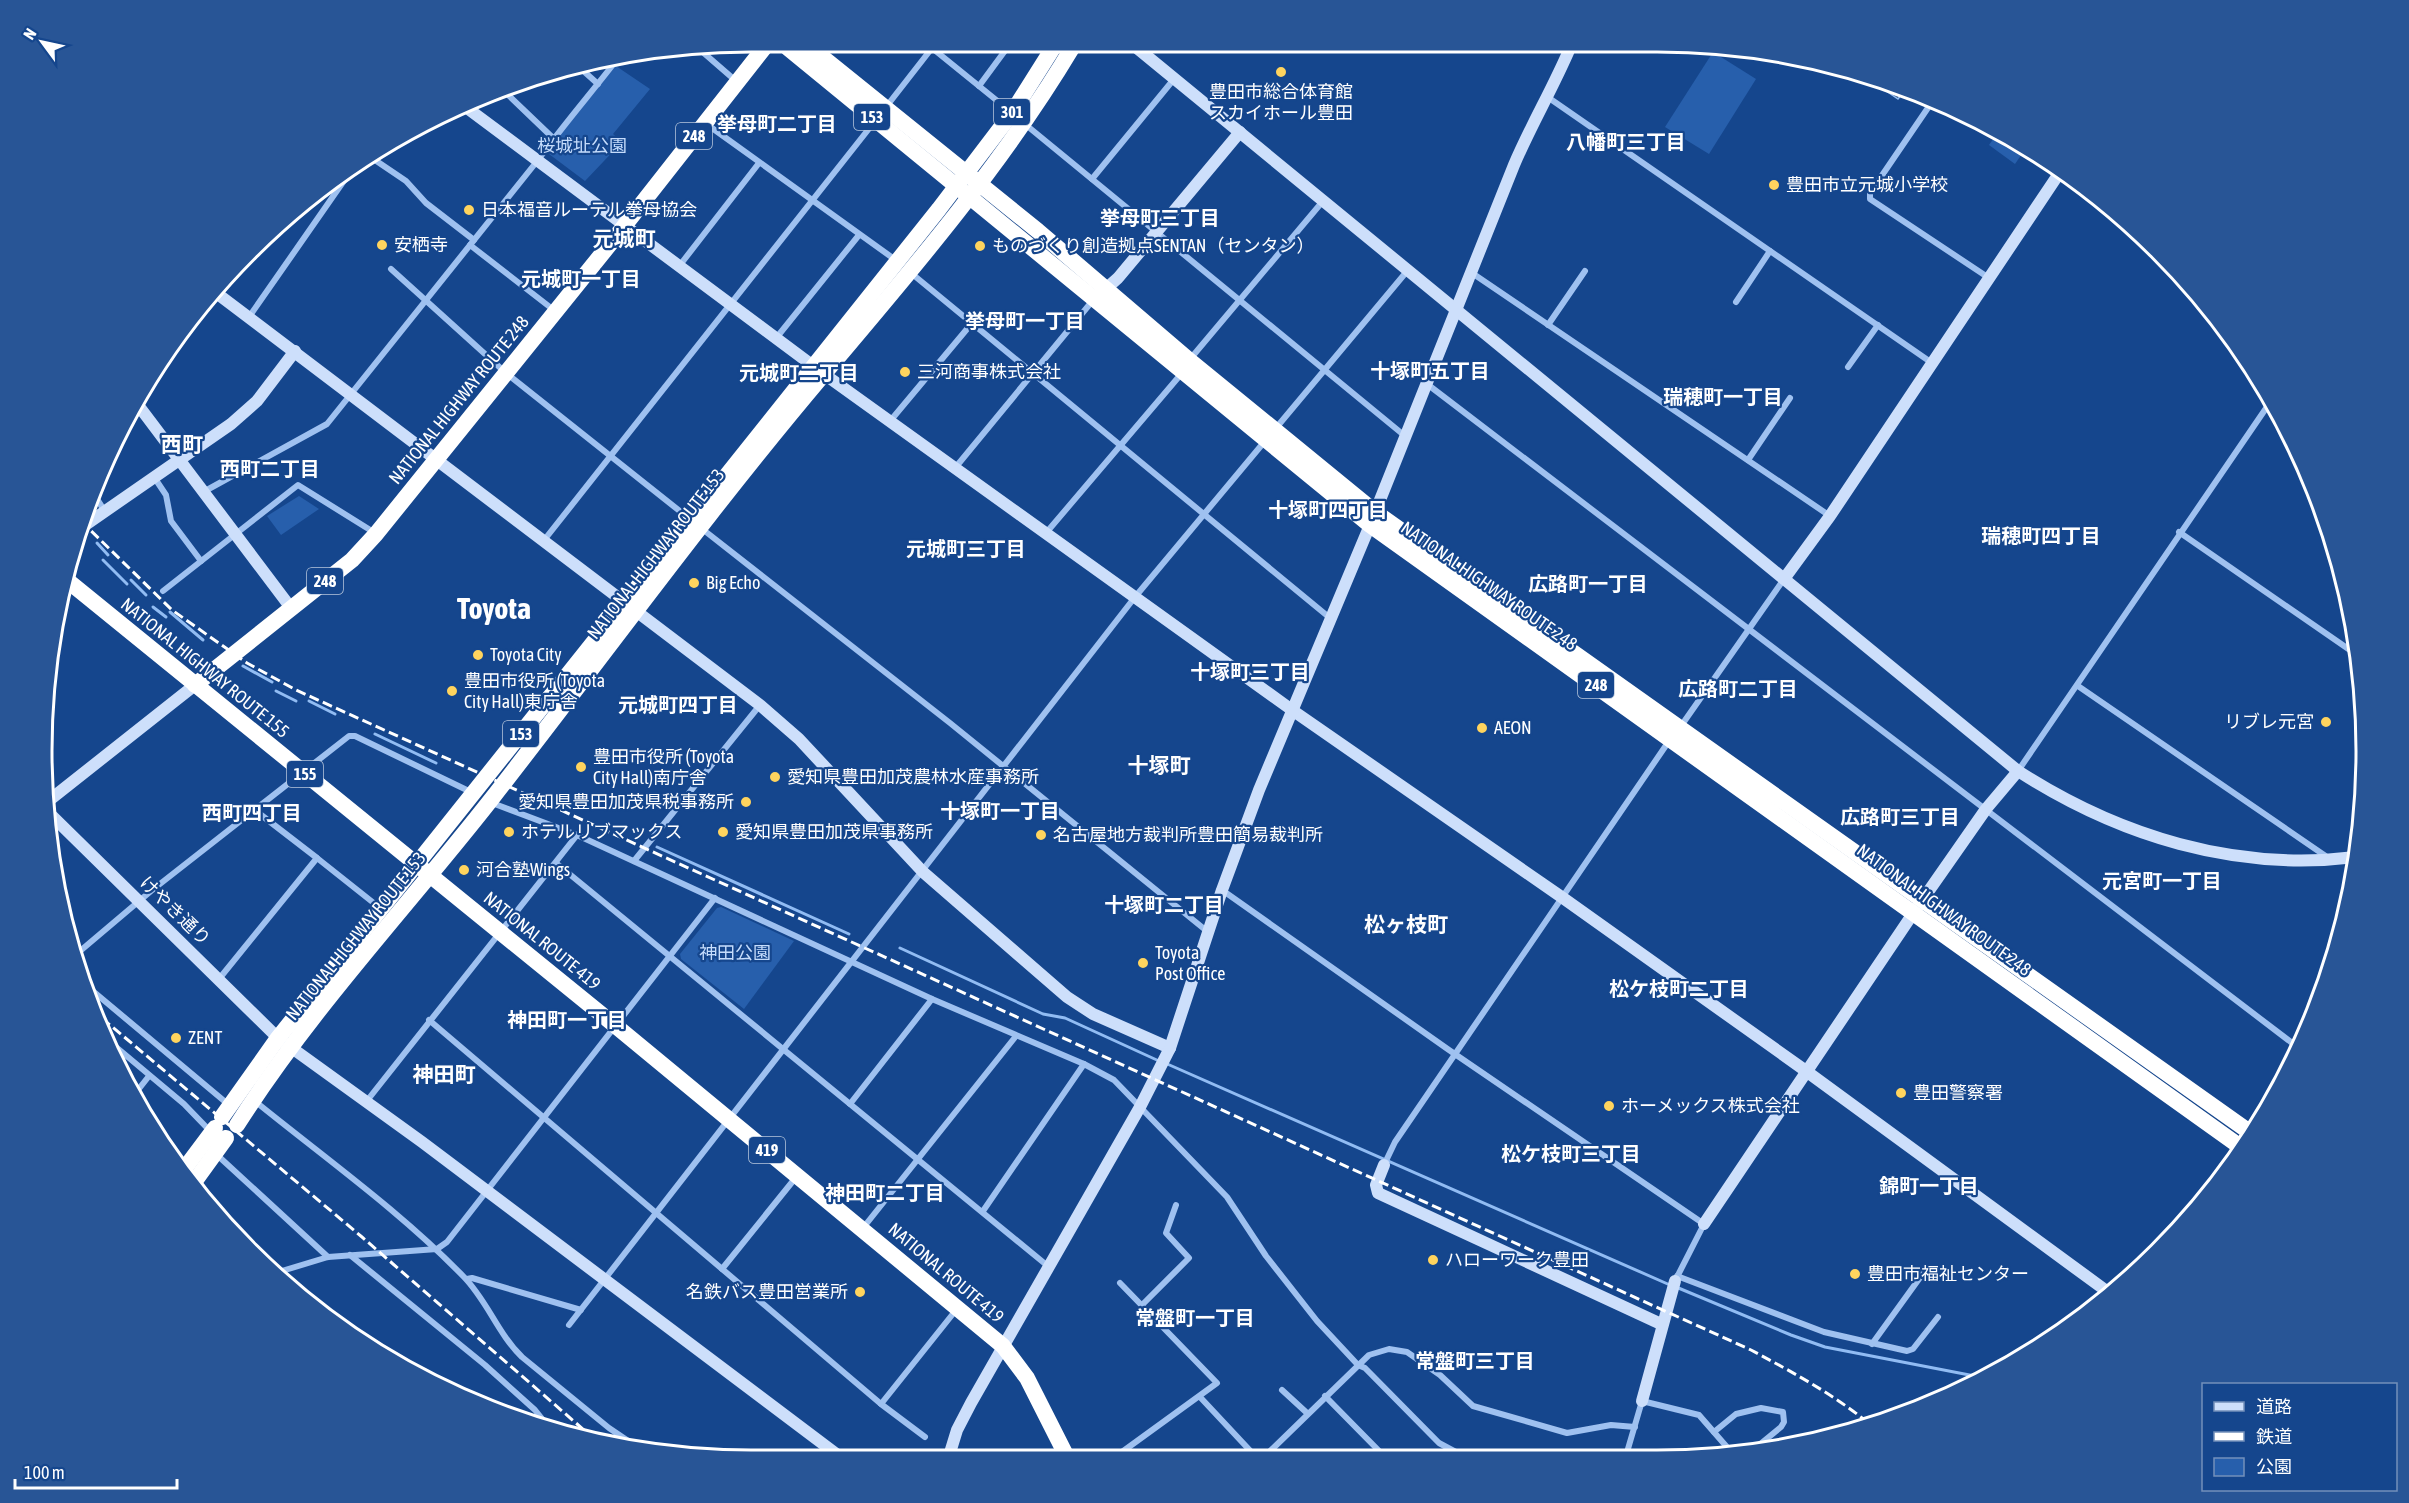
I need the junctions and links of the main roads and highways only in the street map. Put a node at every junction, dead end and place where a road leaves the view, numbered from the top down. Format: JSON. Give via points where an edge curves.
{"nodes":[{"id":1,"x":761,"y":52,"type":"edge"},
{"id":2,"x":793,"y":52,"type":"edge"},
{"id":3,"x":815,"y":52,"type":"edge"},
{"id":4,"x":1051,"y":52,"type":"edge"},
{"id":5,"x":1069,"y":52,"type":"edge"},
{"id":6,"x":880,"y":115,"type":"junction"},
{"id":7,"x":1017,"y":118,"type":"junction"},
{"id":8,"x":968,"y":184,"type":"junction"},
{"id":9,"x":73,"y":585,"type":"edge"},
{"id":10,"x":630,"y":608,"type":"junction"},
{"id":11,"x":195,"y":684,"type":"junction"},
{"id":12,"x":416,"y":864,"type":"junction"},
{"id":13,"x":429,"y":876,"type":"junction"},
{"id":14,"x":1918,"y":905,"type":"junction"},
{"id":15,"x":284,"y":1043,"type":"junction"},
{"id":16,"x":224,"y":1124,"type":"junction"},
{"id":17,"x":2245,"y":1130,"type":"edge"},
{"id":18,"x":2236,"y":1144,"type":"edge"},
{"id":19,"x":188,"y":1165,"type":"edge"},
{"id":20,"x":197,"y":1177,"type":"edge"},
{"id":21,"x":1063,"y":1450,"type":"edge"}],
"edges":[{"from":1,"to":11,"type":"highway","name":"NATIONAL HIGHWAY ROUTE 248","number":"248","via":[[376,534],[352,560]]},
{"from":2,"to":6,"type":"highway","number":"153"},
{"from":3,"to":6,"type":"highway","number":"153"},
{"from":4,"to":7,"type":"highway","number":"301"},
{"from":5,"to":7,"type":"highway","number":"301"},
{"from":6,"to":8,"type":"highway","number":"153"},
{"from":7,"to":8,"type":"highway","number":"301"},
{"from":8,"to":10,"type":"highway","name":"NATIONAL HIGHWAY ROUTE 153","number":"153"},
{"from":8,"to":14,"type":"highway","name":"NATIONAL HIGHWAY ROUTE 248","number":"248","via":[[1372,519]]},
{"from":9,"to":11,"type":"highway","name":"NATIONAL HIGHWAY ROUTE 155","number":"155"},
{"from":10,"to":12,"type":"highway","name":"NATIONAL HIGHWAY ROUTE 153","number":"153"},
{"from":10,"to":13,"type":"highway","name":"NATIONAL HIGHWAY ROUTE 153","number":"153","via":[[489,802]]},
{"from":11,"to":12,"type":"highway","name":"NATIONAL HIGHWAY ROUTE 155","number":"155"},
{"from":12,"to":13,"type":"highway","name":"NATIONAL HIGHWAY ROUTE 155","number":"155"},
{"from":12,"to":15,"type":"highway","name":"NATIONAL HIGHWAY ROUTE 153","number":"153"},
{"from":13,"to":15,"type":"highway","name":"NATIONAL HIGHWAY ROUTE 153","number":"153"},
{"from":13,"to":21,"type":"highway","name":"NATIONAL ROUTE 419","number":"419","via":[[1003,1346],[1026,1378]]},
{"from":14,"to":17,"type":"highway","name":"NATIONAL HIGHWAY ROUTE 248","number":"248"},
{"from":14,"to":18,"type":"highway","name":"NATIONAL HIGHWAY ROUTE 248","number":"248"},
{"from":15,"to":16,"type":"highway","name":"NATIONAL HIGHWAY ROUTE 153","number":"153"},
{"from":15,"to":16,"type":"highway","name":"NATIONAL HIGHWAY ROUTE 153","number":"153","via":[[253,1100]]},
{"from":16,"to":19,"type":"highway","name":"NATIONAL HIGHWAY ROUTE 153","number":"153"},
{"from":16,"to":20,"type":"highway","name":"NATIONAL HIGHWAY ROUTE 153","number":"153","via":[[215,1153]]}]}
